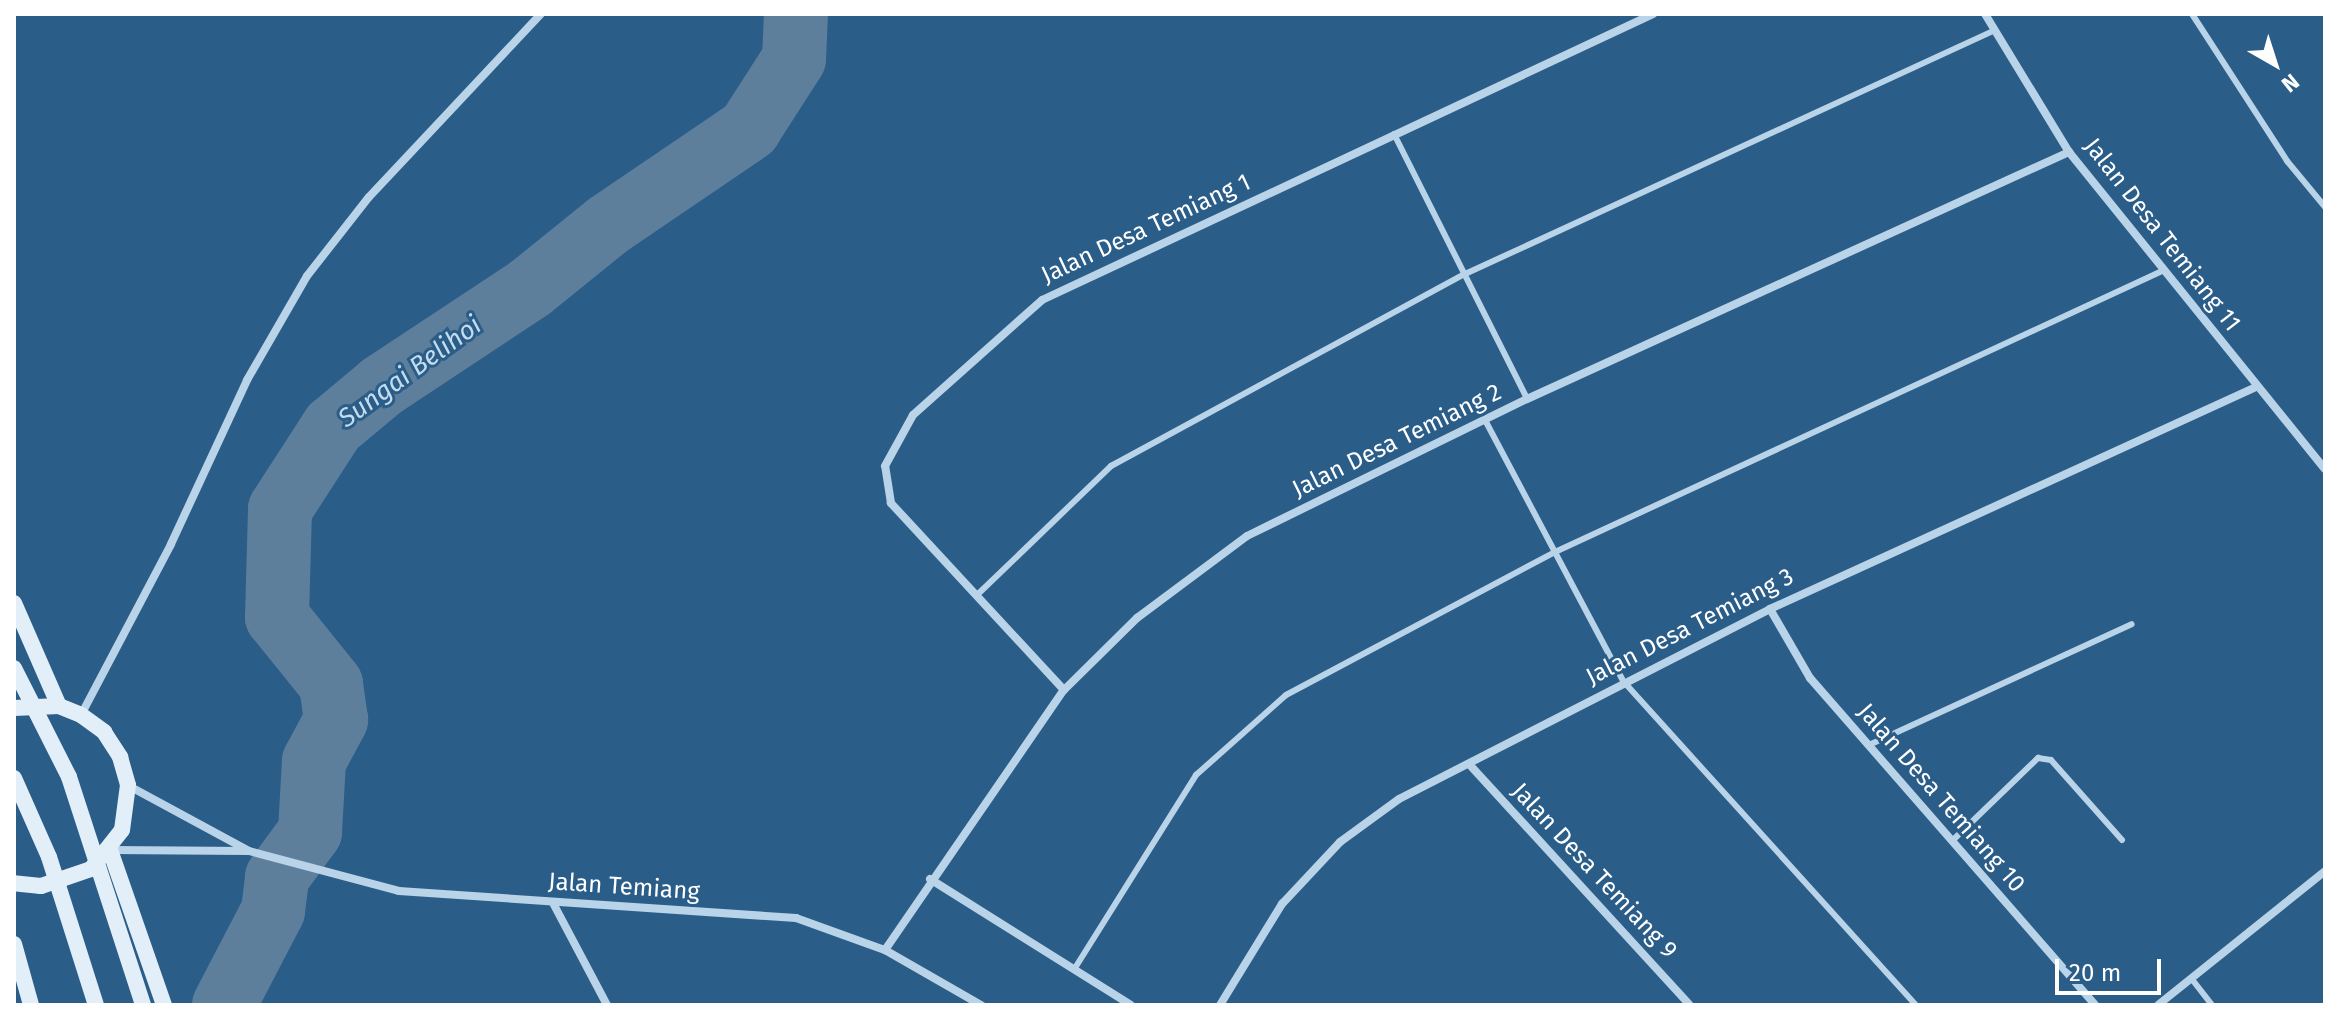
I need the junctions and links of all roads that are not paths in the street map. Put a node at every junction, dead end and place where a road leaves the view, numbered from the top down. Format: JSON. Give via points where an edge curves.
{"nodes":[{"id":1,"x":541,"y":14,"type":"edge"},
{"id":2,"x":1653,"y":14,"type":"edge"},
{"id":3,"x":1985,"y":14,"type":"edge"},
{"id":4,"x":2192,"y":14,"type":"edge"},
{"id":5,"x":1993,"y":31,"type":"junction"},
{"id":6,"x":1394,"y":134,"type":"junction"},
{"id":7,"x":2069,"y":152,"type":"junction"},
{"id":8,"x":2325,"y":207,"type":"edge"},
{"id":9,"x":2162,"y":271,"type":"junction"},
{"id":10,"x":1465,"y":274,"type":"junction"},
{"id":11,"x":2256,"y":387,"type":"junction"},
{"id":12,"x":1527,"y":399,"type":"junction"},
{"id":13,"x":1485,"y":420,"type":"junction"},
{"id":14,"x":2325,"y":469,"type":"edge"},
{"id":15,"x":1555,"y":552,"type":"junction"},
{"id":16,"x":977,"y":595,"type":"junction"},
{"id":17,"x":14,"y":603,"type":"edge"},
{"id":18,"x":1770,"y":609,"type":"junction"},
{"id":19,"x":2132,"y":624,"type":"dead end"},
{"id":20,"x":14,"y":668,"type":"edge"},
{"id":21,"x":1624,"y":682,"type":"junction"},
{"id":22,"x":1064,"y":690,"type":"junction"},
{"id":23,"x":59,"y":706,"type":"junction"},
{"id":24,"x":14,"y":708,"type":"edge"},
{"id":25,"x":81,"y":715,"type":"junction"},
{"id":26,"x":1869,"y":745,"type":"junction"},
{"id":27,"x":1469,"y":764,"type":"junction"},
{"id":28,"x":14,"y":778,"type":"edge"},
{"id":29,"x":128,"y":785,"type":"junction"},
{"id":30,"x":2122,"y":840,"type":"dead end"},
{"id":31,"x":1952,"y":841,"type":"junction"},
{"id":32,"x":110,"y":850,"type":"junction"},
{"id":33,"x":249,"y":851,"type":"junction"},
{"id":34,"x":2325,"y":871,"type":"edge"},
{"id":35,"x":930,"y":879,"type":"junction"},
{"id":36,"x":14,"y":883,"type":"edge"},
{"id":37,"x":553,"y":903,"type":"junction"},
{"id":38,"x":14,"y":944,"type":"edge"},
{"id":39,"x":885,"y":950,"type":"junction"},
{"id":40,"x":1075,"y":968,"type":"junction"},
{"id":41,"x":2191,"y":978,"type":"junction"},
{"id":42,"x":164,"y":1004,"type":"edge"},
{"id":43,"x":31,"y":1005,"type":"edge"},
{"id":44,"x":96,"y":1005,"type":"edge"},
{"id":45,"x":143,"y":1005,"type":"edge"},
{"id":46,"x":607,"y":1005,"type":"edge"},
{"id":47,"x":981,"y":1005,"type":"edge"},
{"id":48,"x":1131,"y":1005,"type":"edge"},
{"id":49,"x":1220,"y":1005,"type":"edge"},
{"id":50,"x":1690,"y":1005,"type":"edge"},
{"id":51,"x":1916,"y":1005,"type":"edge"},
{"id":52,"x":2095,"y":1005,"type":"edge"},
{"id":53,"x":2158,"y":1005,"type":"edge"},
{"id":54,"x":2212,"y":1005,"type":"edge"}],
"edges":[{"from":1,"to":25,"type":"street","via":[[369,197],[307,276],[247,380],[171,544]]},
{"from":2,"to":6,"type":"street","name":"Jalan Desa Temiang 1"},
{"from":3,"to":5,"type":"street","name":"Jalan Desa Temiang 11"},
{"from":4,"to":8,"type":"lane","via":[[2287,161]]},
{"from":5,"to":7,"type":"street","name":"Jalan Desa Temiang 11"},
{"from":5,"to":10,"type":"lane"},
{"from":6,"to":10,"type":"lane"},
{"from":6,"to":16,"type":"street","name":"Jalan Desa Temiang 1","via":[[1042,300],[913,415],[885,466],[891,503]]},
{"from":7,"to":9,"type":"street","name":"Jalan Desa Temiang 11"},
{"from":7,"to":12,"type":"street","name":"Jalan Desa Temiang 2"},
{"from":9,"to":11,"type":"street","name":"Jalan Desa Temiang 11"},
{"from":9,"to":15,"type":"lane"},
{"from":10,"to":12,"type":"lane"},
{"from":10,"to":16,"type":"lane","via":[[1111,466]]},
{"from":11,"to":14,"type":"street","name":"Jalan Desa Temiang 11"},
{"from":11,"to":18,"type":"street","name":"Jalan Desa Temiang 3"},
{"from":12,"to":13,"type":"street","name":"Jalan Desa Temiang 2"},
{"from":13,"to":15,"type":"lane"},
{"from":13,"to":22,"type":"street","name":"Jalan Desa Temiang 2","via":[[1247,536],[1137,618]]},
{"from":15,"to":21,"type":"lane"},
{"from":15,"to":40,"type":"lane","via":[[1286,695],[1196,775]]},
{"from":16,"to":22,"type":"street","name":"Jalan Desa Temiang 1"},
{"from":17,"to":23,"type":"main road"},
{"from":18,"to":21,"type":"street","name":"Jalan Desa Temiang 3"},
{"from":18,"to":26,"type":"street","name":"Jalan Desa Temiang 10","via":[[1810,678]]},
{"from":19,"to":26,"type":"lane"},
{"from":20,"to":45,"type":"main road","bridge":true,"via":[[69,777]]},
{"from":21,"to":27,"type":"street","name":"Jalan Desa Temiang 3"},
{"from":21,"to":51,"type":"lane"},
{"from":22,"to":35,"type":"street","name":"Jalan Desa Temiang 2"},
{"from":23,"to":24,"type":"main road"},
{"from":23,"to":25,"type":"main road"},
{"from":25,"to":29,"type":"main road","via":[[112,745]]},
{"from":26,"to":31,"type":"street","name":"Jalan Desa Temiang 10"},
{"from":27,"to":49,"type":"street","name":"Jalan Desa Temiang 3","via":[[1399,799],[1340,842],[1282,904]]},
{"from":27,"to":50,"type":"street","name":"Jalan Desa Temiang 9"},
{"from":28,"to":44,"type":"main road","bridge":true,"via":[[49,857]]},
{"from":29,"to":32,"type":"main road","via":[[122,830]]},
{"from":29,"to":33,"type":"street","name":"Jalan Temiang"},
{"from":30,"to":31,"type":"lane","via":[[2051,760],[2038,758]]},
{"from":31,"to":52,"type":"street","name":"Jalan Desa Temiang 10"},
{"from":32,"to":33,"type":"street","name":"Jalan Temiang"},
{"from":32,"to":36,"type":"main road","via":[[91,869],[67,880],[41,886]]},
{"from":32,"to":42,"type":"main road"},
{"from":33,"to":37,"type":"street","name":"Jalan Temiang","via":[[399,891]]},
{"from":34,"to":41,"type":"street"},
{"from":35,"to":39,"type":"street","name":"Jalan Desa Temiang 2"},
{"from":35,"to":40,"type":"street"},
{"from":37,"to":39,"type":"street","name":"Jalan Temiang","via":[[796,918]]},
{"from":37,"to":46,"type":"street"},
{"from":38,"to":43,"type":"main road"},
{"from":39,"to":47,"type":"street","name":"Jalan Temiang"},
{"from":40,"to":48,"type":"street"},
{"from":41,"to":53,"type":"street"},
{"from":41,"to":54,"type":"lane"}]}
